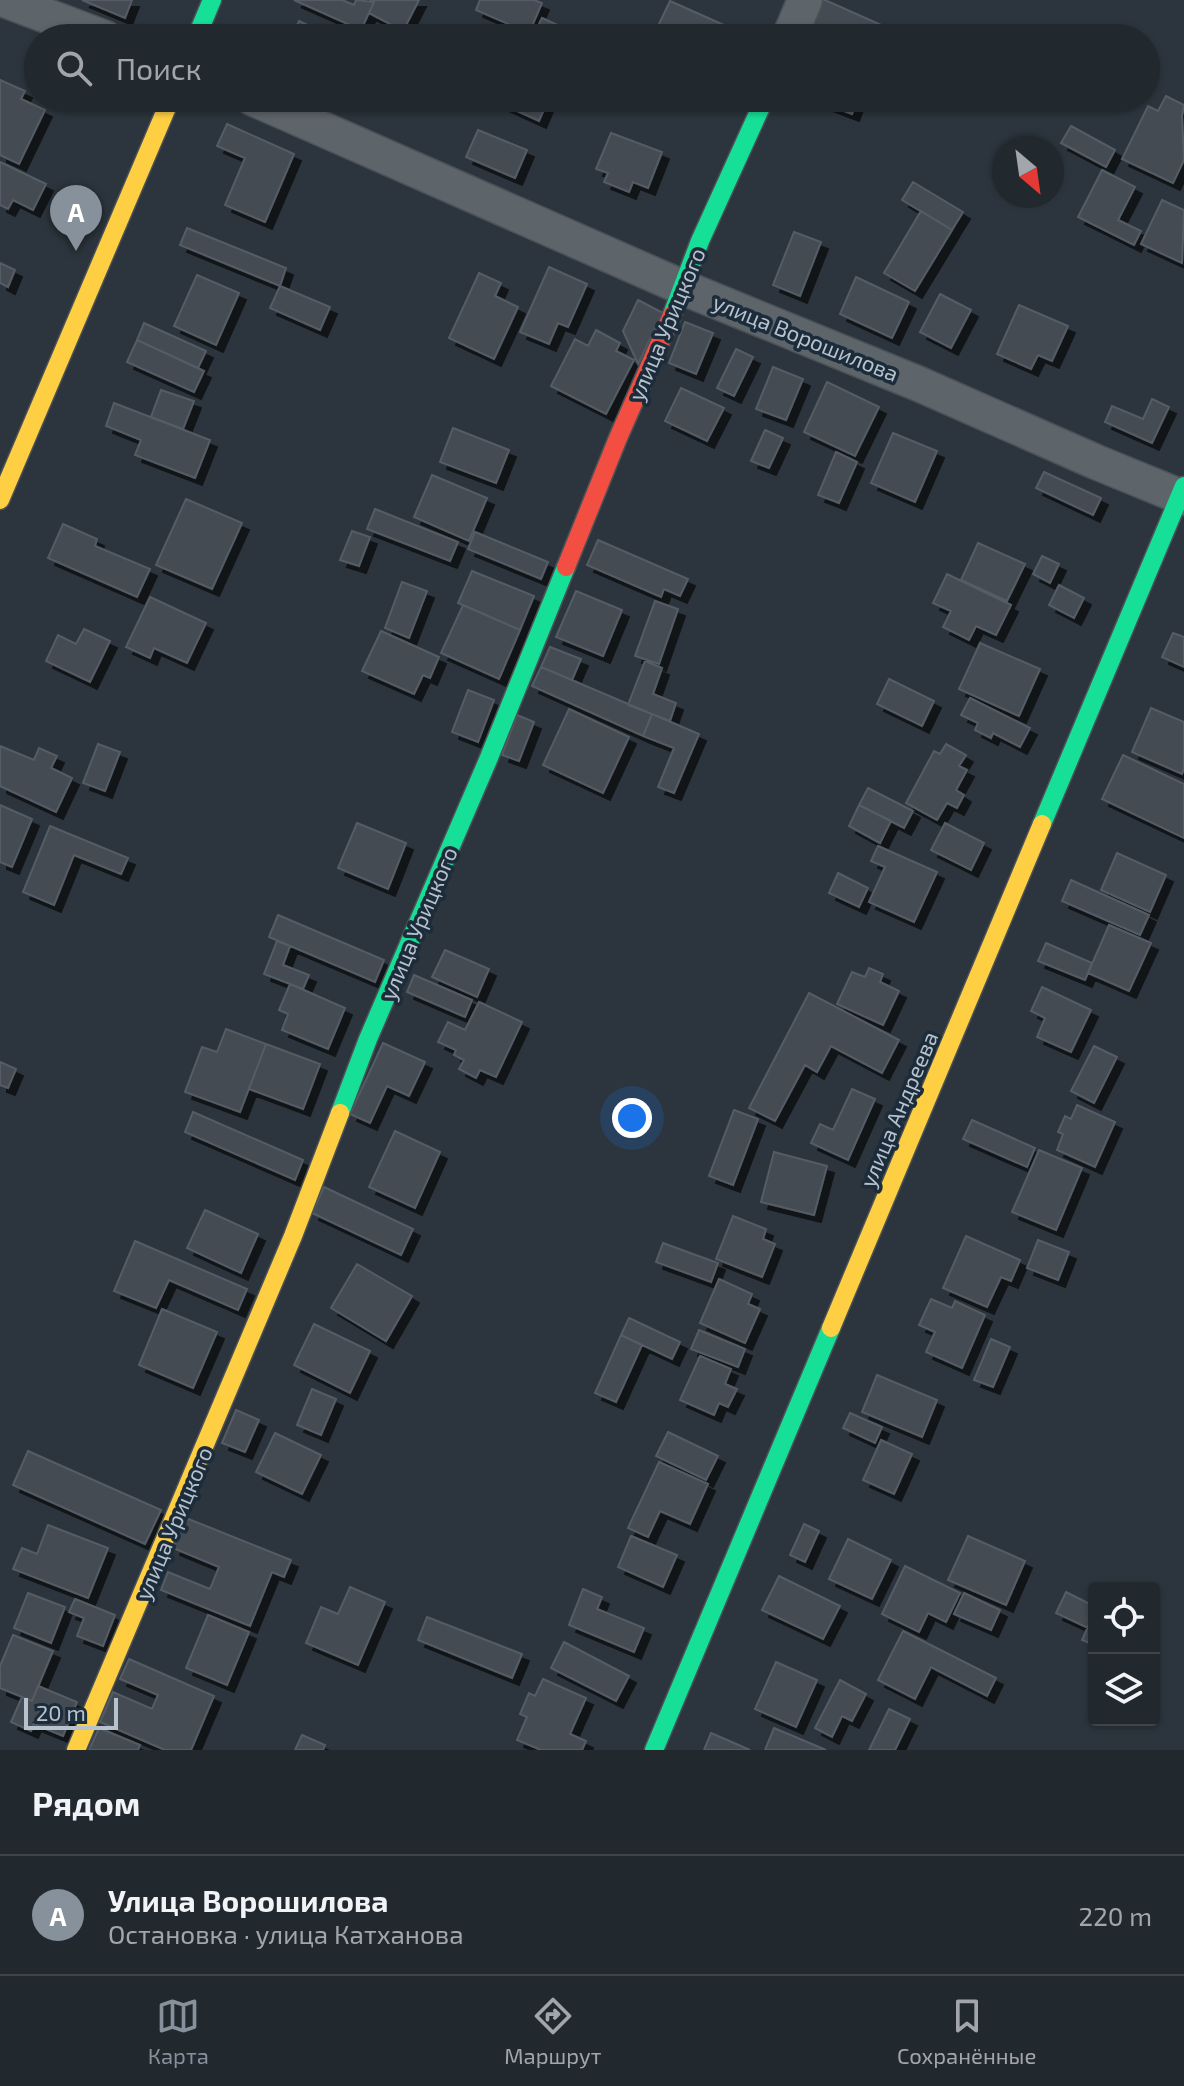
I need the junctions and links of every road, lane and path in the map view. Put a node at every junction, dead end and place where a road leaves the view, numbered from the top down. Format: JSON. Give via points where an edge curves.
{"nodes":[{"id":1,"x":5,"y":0,"type":"edge"},
{"id":2,"x":212,"y":0,"type":"edge"},
{"id":3,"x":805,"y":0,"type":"edge"},
{"id":4,"x":68,"y":24,"type":"edge"},
{"id":5,"x":202,"y":24,"type":"edge"},
{"id":6,"x":795,"y":24,"type":"edge"},
{"id":7,"x":165,"y":112,"type":"edge"},
{"id":8,"x":284,"y":112,"type":"edge"},
{"id":9,"x":759,"y":112,"type":"edge"},
{"id":10,"x":684,"y":288,"type":"junction"},
{"id":11,"x":1183,"y":493,"type":"edge"},
{"id":12,"x":0,"y":500,"type":"edge"},
{"id":13,"x":76,"y":1750,"type":"edge"},
{"id":14,"x":654,"y":1750,"type":"edge"}],
"edges":[{"from":1,"to":4,"type":"street"},
{"from":2,"to":5,"type":"street"},
{"from":3,"to":6,"type":"street"},
{"from":7,"to":12,"type":"street"},
{"from":8,"to":10,"type":"street","name":"улица Ворошилова"},
{"from":9,"to":10,"type":"street","name":"улица Урицкого"},
{"from":10,"to":11,"type":"street","name":"улица Ворошилова"},
{"from":10,"to":13,"type":"street","name":"улица Урицкого"},
{"from":11,"to":14,"type":"street","name":"улица Андреева"}]}
